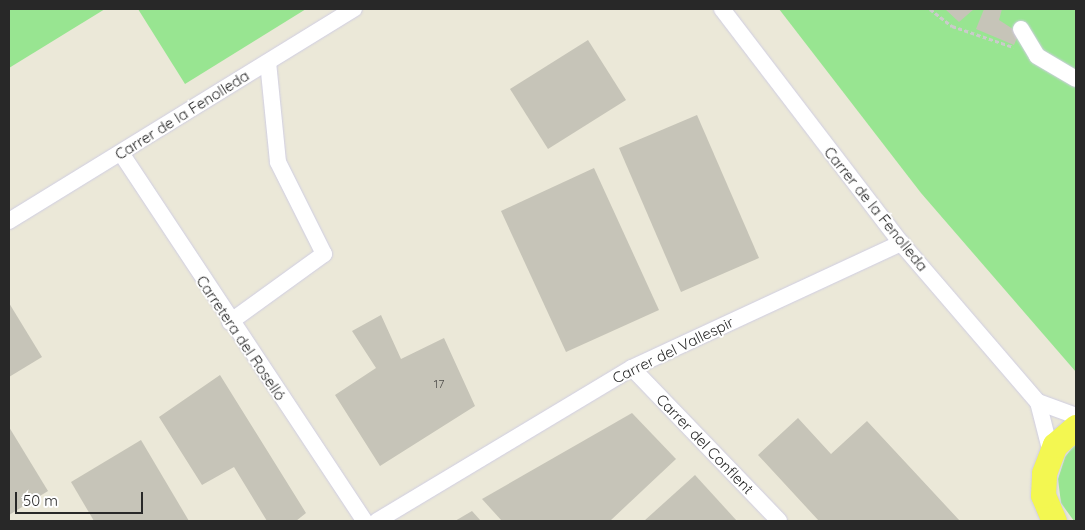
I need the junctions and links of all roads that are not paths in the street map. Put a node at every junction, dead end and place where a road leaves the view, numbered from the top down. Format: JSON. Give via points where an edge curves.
{"nodes":[{"id":1,"x":354,"y":9,"type":"edge"},
{"id":2,"x":722,"y":9,"type":"edge"},
{"id":3,"x":1021,"y":29,"type":"dead end"},
{"id":4,"x":268,"y":62,"type":"junction"},
{"id":5,"x":1076,"y":79,"type":"edge"},
{"id":6,"x":121,"y":153,"type":"junction"},
{"id":7,"x":9,"y":221,"type":"edge"},
{"id":8,"x":901,"y":243,"type":"junction"},
{"id":9,"x":230,"y":322,"type":"junction"},
{"id":10,"x":632,"y":368,"type":"junction"},
{"id":11,"x":1038,"y":402,"type":"junction"},
{"id":12,"x":1076,"y":416,"type":"edge"},
{"id":13,"x":1076,"y":427,"type":"edge"},
{"id":14,"x":1051,"y":453,"type":"junction"},
{"id":15,"x":1051,"y":519,"type":"edge"},
{"id":16,"x":365,"y":521,"type":"edge"},
{"id":17,"x":377,"y":521,"type":"edge"},
{"id":18,"x":779,"y":521,"type":"edge"}],
"edges":[{"from":1,"to":4,"type":"street","name":"Carrer de la Fenolleda"},
{"from":2,"to":8,"type":"street","name":"Carrer de la Fenolleda"},
{"from":3,"to":5,"type":"street","via":[[1037,56]]},
{"from":4,"to":6,"type":"street","name":"Carrer de la Fenolleda"},
{"from":4,"to":9,"type":"street","via":[[278,162],[324,254]]},
{"from":6,"to":7,"type":"street","name":"Carrer de la Fenolleda"},
{"from":6,"to":9,"type":"street","name":"Carretera del Roselló"},
{"from":8,"to":10,"type":"street","name":"Carrer del Vallespir"},
{"from":8,"to":11,"type":"street","name":"Carrer de la Fenolleda"},
{"from":9,"to":16,"type":"street","name":"Carretera del Roselló"},
{"from":10,"to":17,"type":"street","name":"Carrer del Vallespir"},
{"from":10,"to":18,"type":"street","name":"Carrer del Conflent"},
{"from":11,"to":12,"type":"street"},
{"from":11,"to":14,"type":"street"},
{"from":13,"to":14,"type":"main road"},
{"from":14,"to":15,"type":"main road","via":[[1042,484]]}]}
